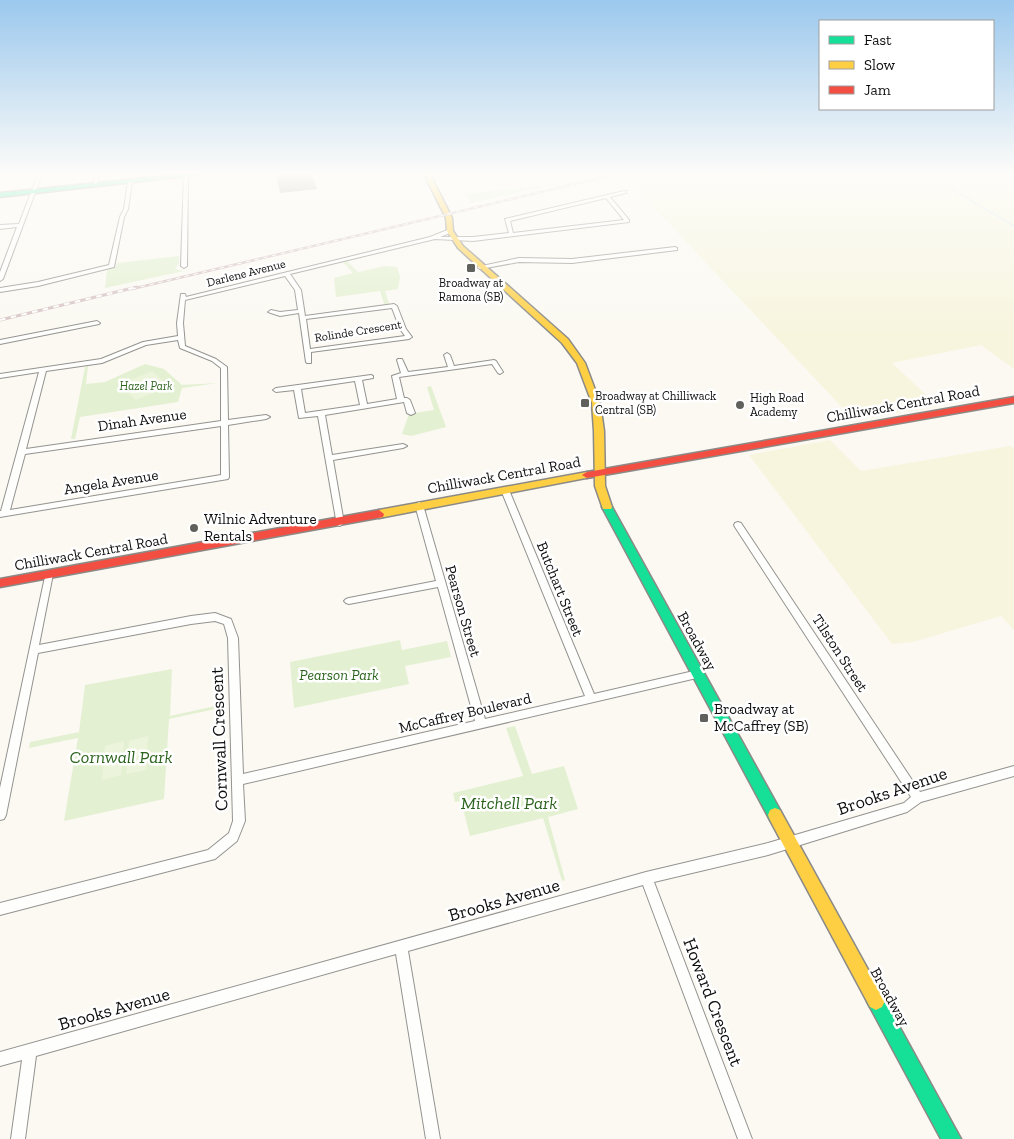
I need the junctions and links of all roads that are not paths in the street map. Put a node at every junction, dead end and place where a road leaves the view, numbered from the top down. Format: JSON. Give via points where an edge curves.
{"nodes":[{"id":1,"x":19,"y":227,"type":"edge"},
{"id":2,"x":120,"y":227,"type":"edge"},
{"id":3,"x":185,"y":227,"type":"edge"},
{"id":4,"x":452,"y":227,"type":"edge"},
{"id":5,"x":509,"y":227,"type":"edge"},
{"id":6,"x":572,"y":227,"type":"edge"},
{"id":7,"x":511,"y":234,"type":"junction"},
{"id":8,"x":432,"y":238,"type":"junction"},
{"id":9,"x":455,"y":239,"type":"junction"},
{"id":10,"x":473,"y":239,"type":"junction"},
{"id":11,"x":675,"y":248,"type":"dead end"},
{"id":12,"x":7,"y":259,"type":"junction"},
{"id":13,"x":0,"y":260,"type":"edge"},
{"id":14,"x":184,"y":266,"type":"dead end"},
{"id":15,"x":480,"y":267,"type":"junction"},
{"id":16,"x":287,"y":274,"type":"junction"},
{"id":17,"x":0,"y":279,"type":"edge"},
{"id":18,"x":0,"y":290,"type":"edge"},
{"id":19,"x":271,"y":312,"type":"dead end"},
{"id":20,"x":302,"y":314,"type":"junction"},
{"id":21,"x":97,"y":323,"type":"dead end"},
{"id":22,"x":180,"y":338,"type":"junction"},
{"id":23,"x":0,"y":342,"type":"edge"},
{"id":24,"x":307,"y":351,"type":"junction"},
{"id":25,"x":447,"y":355,"type":"dead end"},
{"id":26,"x":400,"y":360,"type":"dead end"},
{"id":27,"x":309,"y":362,"type":"dead end"},
{"id":28,"x":452,"y":368,"type":"junction"},
{"id":29,"x":43,"y":371,"type":"junction"},
{"id":30,"x":500,"y":372,"type":"dead end"},
{"id":31,"x":405,"y":374,"type":"junction"},
{"id":32,"x":0,"y":376,"type":"edge"},
{"id":33,"x":371,"y":377,"type":"dead end"},
{"id":34,"x":358,"y":378,"type":"junction"},
{"id":35,"x":297,"y":387,"type":"junction"},
{"id":36,"x":276,"y":390,"type":"dead end"},
{"id":37,"x":1014,"y":400,"type":"edge"},
{"id":38,"x":401,"y":401,"type":"junction"},
{"id":39,"x":364,"y":407,"type":"junction"},
{"id":40,"x":410,"y":413,"type":"dead end"},
{"id":41,"x":321,"y":414,"type":"junction"},
{"id":42,"x":266,"y":417,"type":"dead end"},
{"id":43,"x":225,"y":422,"type":"junction"},
{"id":44,"x":403,"y":446,"type":"dead end"},
{"id":45,"x":21,"y":452,"type":"junction"},
{"id":46,"x":599,"y":456,"type":"junction"},
{"id":47,"x":329,"y":458,"type":"junction"},
{"id":48,"x":625,"y":468,"type":"junction"},
{"id":49,"x":598,"y":474,"type":"junction"},
{"id":50,"x":505,"y":490,"type":"junction"},
{"id":51,"x":419,"y":505,"type":"junction"},
{"id":52,"x":3,"y":513,"type":"edge"},
{"id":53,"x":340,"y":523,"type":"junction"},
{"id":54,"x":738,"y":524,"type":"dead end"},
{"id":55,"x":49,"y":574,"type":"junction"},
{"id":56,"x":0,"y":583,"type":"edge"},
{"id":57,"x":441,"y":583,"type":"junction"},
{"id":58,"x":349,"y":601,"type":"dead end"},
{"id":59,"x":34,"y":650,"type":"junction"},
{"id":60,"x":698,"y":674,"type":"junction"},
{"id":61,"x":591,"y":699,"type":"junction"},
{"id":62,"x":481,"y":724,"type":"junction"},
{"id":63,"x":1014,"y":771,"type":"edge"},
{"id":64,"x":238,"y":780,"type":"junction"},
{"id":65,"x":918,"y":798,"type":"junction"},
{"id":66,"x":0,"y":816,"type":"edge"},
{"id":67,"x":789,"y":843,"type":"junction"},
{"id":68,"x":646,"y":878,"type":"junction"},
{"id":69,"x":0,"y":909,"type":"edge"},
{"id":70,"x":401,"y":947,"type":"junction"},
{"id":71,"x":30,"y":1051,"type":"junction"},
{"id":72,"x":0,"y":1060,"type":"edge"},
{"id":73,"x":18,"y":1139,"type":"edge"},
{"id":74,"x":433,"y":1139,"type":"edge"},
{"id":75,"x":746,"y":1139,"type":"edge"},
{"id":76,"x":951,"y":1139,"type":"edge"}],
"edges":[{"from":1,"to":12,"type":"street"},
{"from":2,"to":18,"type":"street","via":[[112,266]]},
{"from":3,"to":14,"type":"street"},
{"from":4,"to":9,"type":"street"},
{"from":5,"to":7,"type":"street"},
{"from":6,"to":7,"type":"street"},
{"from":7,"to":10,"type":"street"},
{"from":8,"to":9,"type":"street","name":"Darlene Avenue"},
{"from":8,"to":9,"type":"street","name":"Darlene Avenue"},
{"from":8,"to":16,"type":"street","name":"Darlene Avenue"},
{"from":9,"to":10,"type":"street"},
{"from":9,"to":10,"type":"street"},
{"from":9,"to":15,"type":"street","name":"Broadway"},
{"from":11,"to":15,"type":"street","via":[[572,261],[519,260]]},
{"from":12,"to":13,"type":"street"},
{"from":12,"to":17,"type":"street"},
{"from":15,"to":46,"type":"street","name":"Broadway","via":[[579,358],[596,407]]},
{"from":16,"to":20,"type":"street","via":[[298,290]]},
{"from":16,"to":22,"type":"street","name":"Darlene Avenue","via":[[183,297]]},
{"from":19,"to":20,"type":"street"},
{"from":20,"to":24,"type":"street"},
{"from":20,"to":24,"type":"street","name":"Rolinde Crescent","via":[[394,306],[409,336]]},
{"from":21,"to":23,"type":"street"},
{"from":22,"to":29,"type":"street","via":[[144,343],[102,361]]},
{"from":22,"to":43,"type":"street","via":[[182,347],[224,367]]},
{"from":24,"to":27,"type":"street"},
{"from":25,"to":28,"type":"street"},
{"from":26,"to":31,"type":"street"},
{"from":28,"to":30,"type":"street","via":[[494,362]]},
{"from":28,"to":31,"type":"street"},
{"from":29,"to":32,"type":"street"},
{"from":29,"to":45,"type":"street"},
{"from":31,"to":38,"type":"street","via":[[394,376]]},
{"from":33,"to":34,"type":"street"},
{"from":34,"to":35,"type":"street"},
{"from":34,"to":39,"type":"street"},
{"from":35,"to":36,"type":"street"},
{"from":35,"to":41,"type":"street","via":[[302,416]]},
{"from":37,"to":48,"type":"street","name":"Chilliwack Central Road"},
{"from":38,"to":39,"type":"street"},
{"from":38,"to":40,"type":"street","via":[[407,400]]},
{"from":39,"to":41,"type":"street"},
{"from":41,"to":47,"type":"street"},
{"from":42,"to":43,"type":"street","name":"Dinah Avenue"},
{"from":43,"to":45,"type":"street","name":"Dinah Avenue"},
{"from":43,"to":52,"type":"street","name":"Angela Avenue","via":[[226,477]]},
{"from":44,"to":47,"type":"street"},
{"from":45,"to":52,"type":"street"},
{"from":46,"to":48,"type":"street"},
{"from":46,"to":49,"type":"street","name":"Broadway"},
{"from":47,"to":53,"type":"street"},
{"from":48,"to":49,"type":"street","name":"Chilliwack Central Road"},
{"from":49,"to":50,"type":"street","name":"Chilliwack Central Road"},
{"from":49,"to":60,"type":"street","name":"Broadway","via":[[603,499]]},
{"from":50,"to":51,"type":"street","name":"Chilliwack Central Road"},
{"from":50,"to":61,"type":"street","name":"Butchart Street"},
{"from":51,"to":53,"type":"street","name":"Chilliwack Central Road"},
{"from":51,"to":57,"type":"street","name":"Pearson Street"},
{"from":53,"to":55,"type":"street","name":"Chilliwack Central Road"},
{"from":54,"to":65,"type":"street","name":"Tilston Street"},
{"from":55,"to":56,"type":"street","name":"Chilliwack Central Road"},
{"from":55,"to":59,"type":"street"},
{"from":57,"to":58,"type":"street"},
{"from":57,"to":62,"type":"street","name":"Pearson Street"},
{"from":59,"to":64,"type":"street","name":"Cornwall Crescent","via":[[191,620],[215,617],[228,622],[233,638]]},
{"from":59,"to":66,"type":"street"},
{"from":60,"to":61,"type":"street","name":"McCaffrey Boulevard"},
{"from":60,"to":67,"type":"street","name":"Broadway"},
{"from":61,"to":62,"type":"street","name":"McCaffrey Boulevard"},
{"from":62,"to":64,"type":"street","name":"McCaffrey Boulevard"},
{"from":63,"to":65,"type":"street","name":"Brooks Avenue"},
{"from":64,"to":69,"type":"street","name":"Cornwall Crescent","via":[[239,821],[233,837],[211,855]]},
{"from":65,"to":67,"type":"street","name":"Brooks Avenue","via":[[907,808]]},
{"from":67,"to":68,"type":"street","name":"Brooks Avenue"},
{"from":67,"to":76,"type":"street","name":"Broadway"},
{"from":68,"to":70,"type":"street","name":"Brooks Avenue"},
{"from":68,"to":75,"type":"street","name":"Howard Crescent"},
{"from":70,"to":71,"type":"street","name":"Brooks Avenue"},
{"from":70,"to":74,"type":"street"},
{"from":71,"to":72,"type":"street","name":"Brooks Avenue"},
{"from":71,"to":73,"type":"street"}]}
